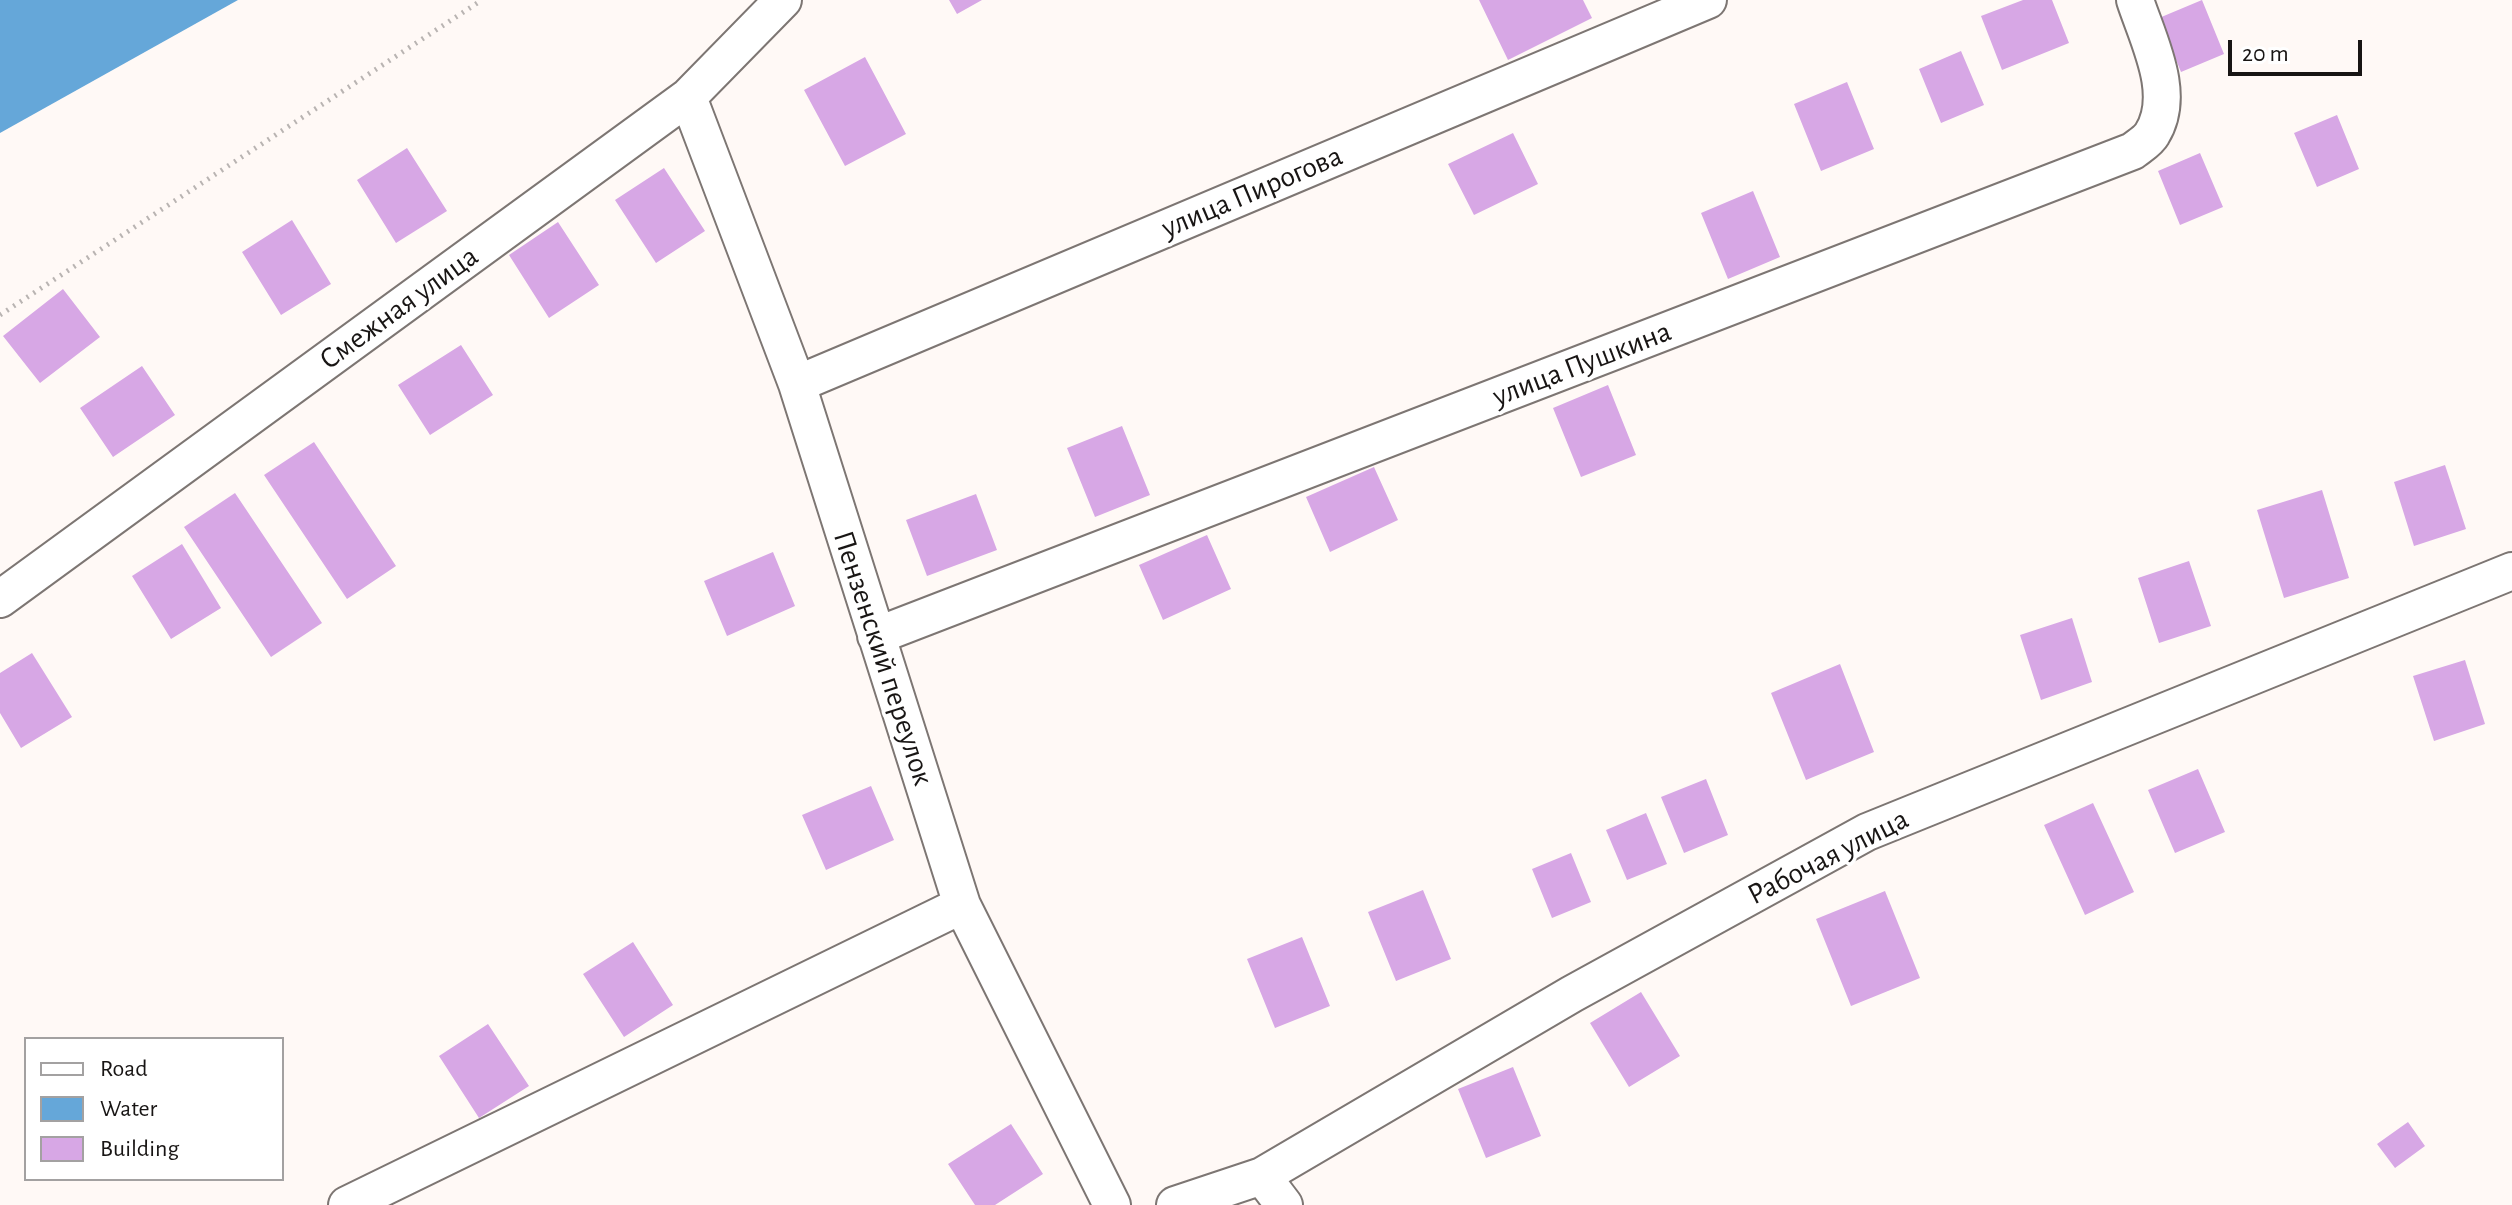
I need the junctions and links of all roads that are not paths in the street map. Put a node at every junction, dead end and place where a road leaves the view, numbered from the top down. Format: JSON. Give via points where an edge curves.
{"nodes":[{"id":1,"x":783,"y":0,"type":"edge"},
{"id":2,"x":1708,"y":0,"type":"edge"},
{"id":3,"x":2135,"y":0,"type":"edge"},
{"id":4,"x":688,"y":97,"type":"junction"},
{"id":5,"x":797,"y":384,"type":"junction"},
{"id":6,"x":2512,"y":571,"type":"edge"},
{"id":7,"x":0,"y":599,"type":"edge"},
{"id":8,"x":876,"y":636,"type":"junction"},
{"id":9,"x":962,"y":905,"type":"junction"},
{"id":10,"x":1262,"y":1176,"type":"junction"},
{"id":11,"x":347,"y":1205,"type":"edge"},
{"id":12,"x":1112,"y":1205,"type":"edge"},
{"id":13,"x":1175,"y":1205,"type":"edge"},
{"id":14,"x":1284,"y":1205,"type":"edge"}],
"edges":[{"from":1,"to":4,"type":"street","name":"Смежная улица"},
{"from":2,"to":5,"type":"street","name":"улица Пирогова"},
{"from":3,"to":8,"type":"street","name":"улица Пушкина","via":[[2161,80],[2161,109],[2152,135],[2133,151]]},
{"from":4,"to":5,"type":"street","name":"Пензенский переулок"},
{"from":4,"to":7,"type":"street","name":"Смежная улица"},
{"from":5,"to":8,"type":"street","name":"Пензенский переулок"},
{"from":6,"to":10,"type":"street","name":"Рабочая улица","via":[[1867,832],[1572,994]]},
{"from":8,"to":9,"type":"street","name":"Пензенский переулок"},
{"from":9,"to":11,"type":"street"},
{"from":9,"to":12,"type":"street","name":"Пензенский переулок"},
{"from":10,"to":13,"type":"street","name":"Рабочая улица"},
{"from":10,"to":14,"type":"street"}]}
